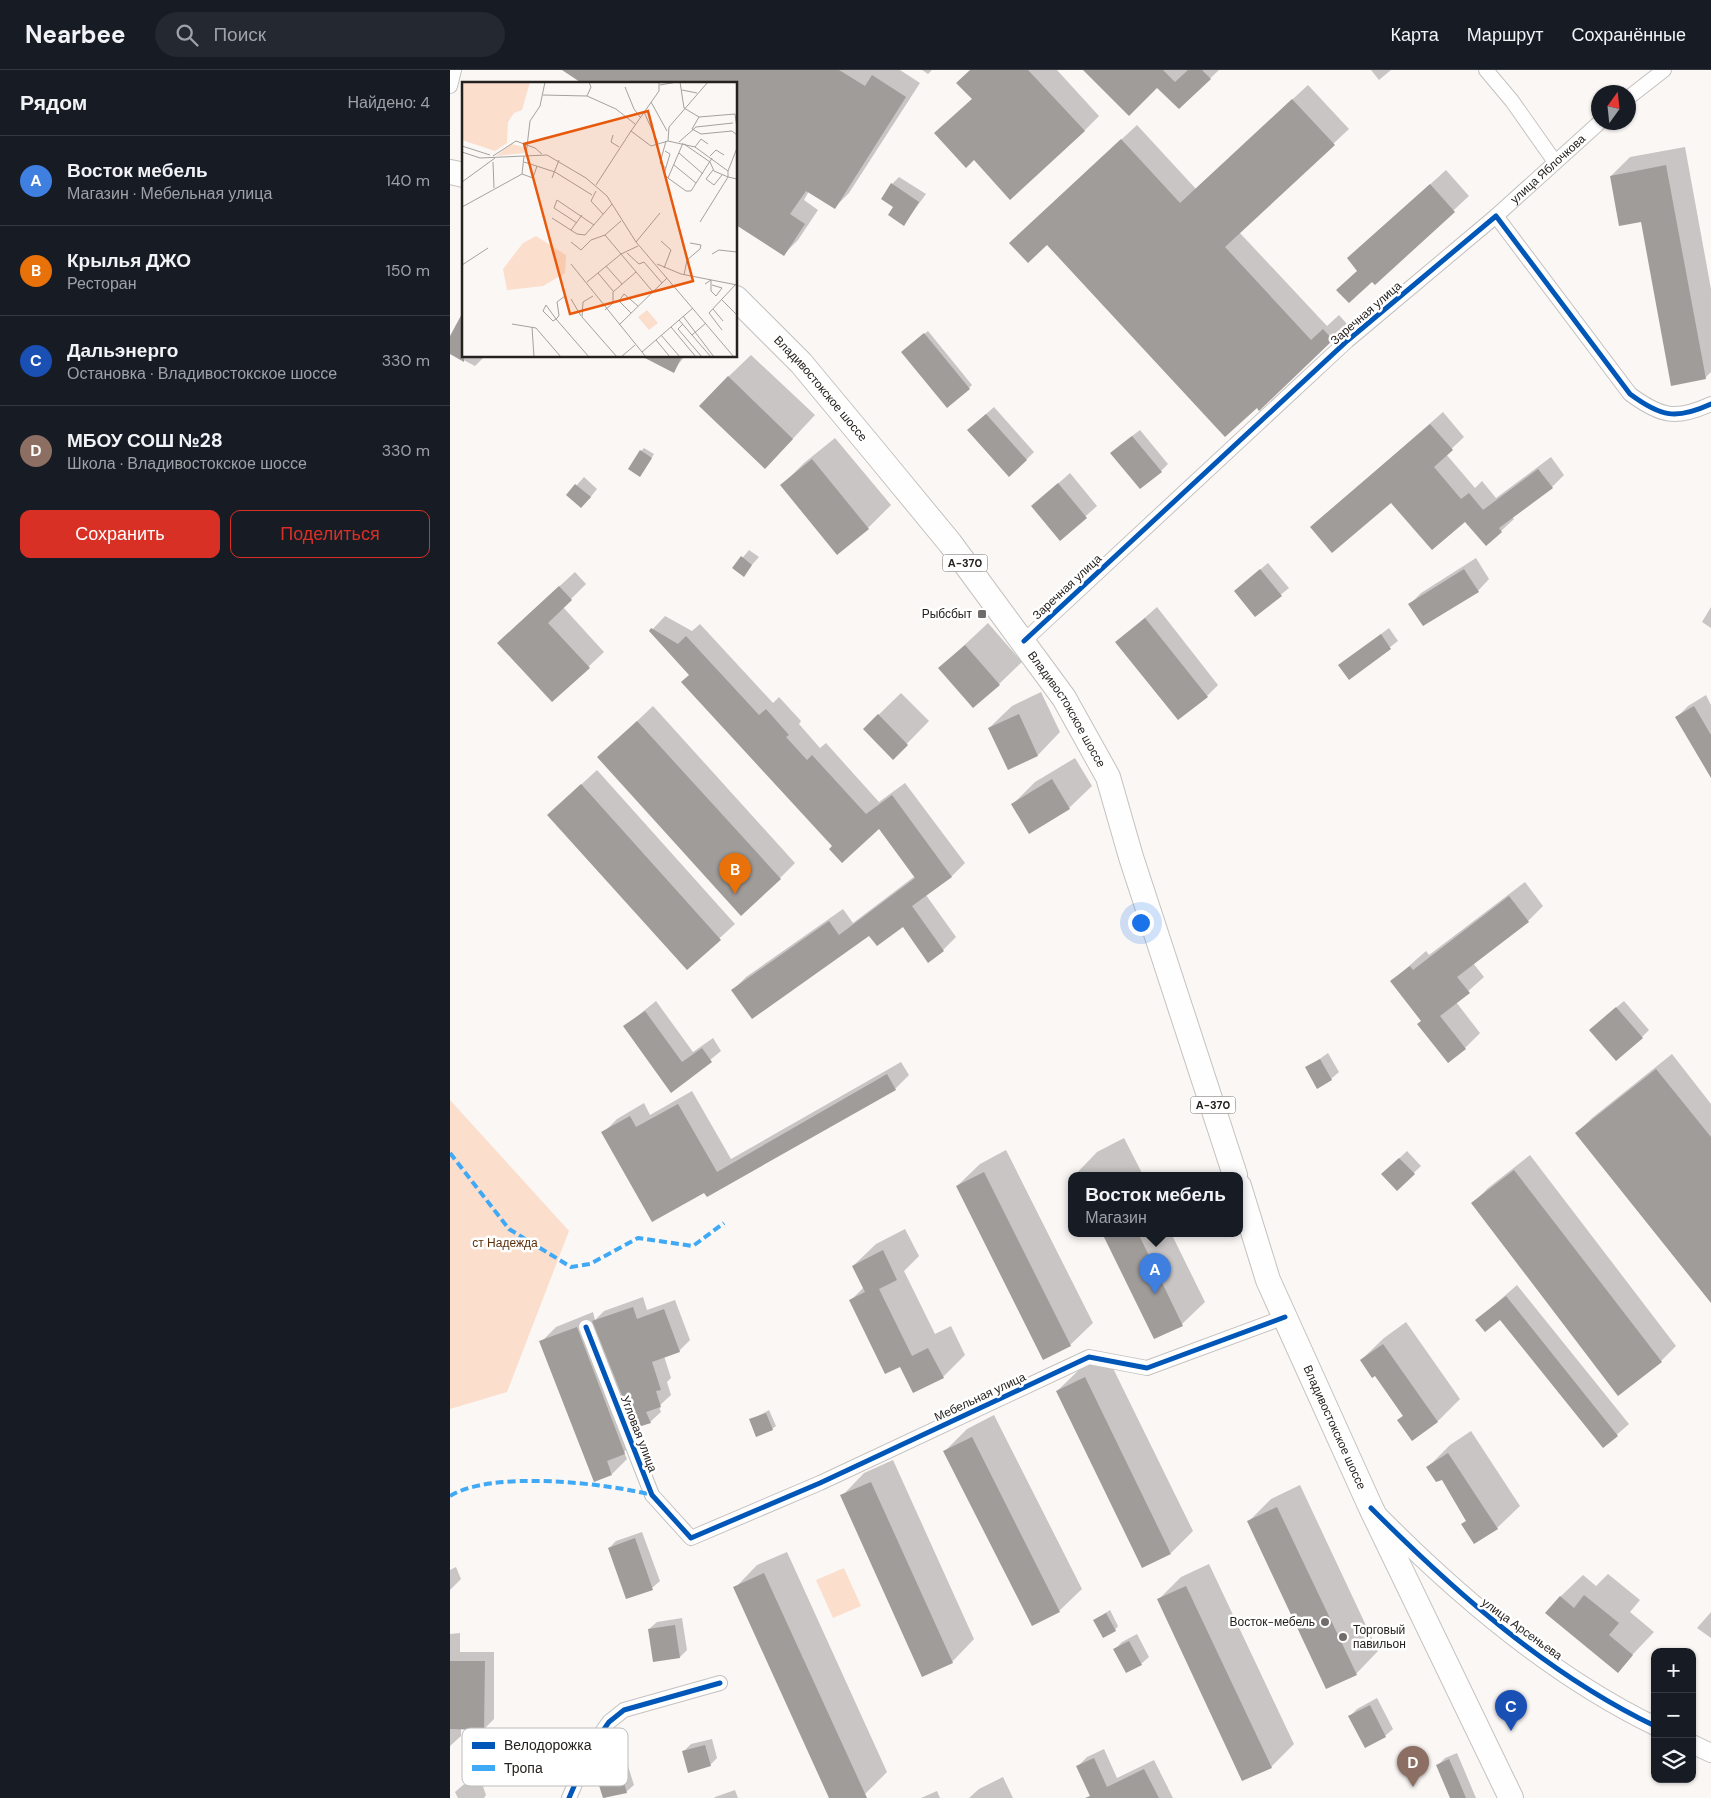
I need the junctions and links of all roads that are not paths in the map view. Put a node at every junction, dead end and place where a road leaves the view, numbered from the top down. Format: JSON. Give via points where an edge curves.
{"nodes":[{"id":1,"x":454,"y":70,"type":"edge"},
{"id":2,"x":1486,"y":70,"type":"edge"},
{"id":3,"x":1664,"y":70,"type":"edge"},
{"id":4,"x":450,"y":86,"type":"edge"},
{"id":5,"x":1636,"y":92,"type":"edge"},
{"id":6,"x":1591,"y":130,"type":"edge"},
{"id":7,"x":1555,"y":162,"type":"junction"},
{"id":8,"x":1496,"y":216,"type":"junction"},
{"id":9,"x":738,"y":300,"type":"edge"},
{"id":10,"x":1711,"y":404,"type":"edge"},
{"id":11,"x":1024,"y":641,"type":"junction"},
{"id":12,"x":1234,"y":1172,"type":"edge"},
{"id":13,"x":1243,"y":1199,"type":"edge"},
{"id":14,"x":1285,"y":1317,"type":"junction"},
{"id":15,"x":586,"y":1327,"type":"dead end"},
{"id":16,"x":1371,"y":1508,"type":"junction"},
{"id":17,"x":691,"y":1538,"type":"joint"},
{"id":18,"x":720,"y":1683,"type":"dead end"},
{"id":19,"x":1651,"y":1724,"type":"edge"},
{"id":20,"x":605,"y":1728,"type":"edge"},
{"id":21,"x":1696,"y":1746,"type":"edge"},
{"id":22,"x":1711,"y":1753,"type":"edge"},
{"id":23,"x":574,"y":1786,"type":"edge"},
{"id":24,"x":569,"y":1798,"type":"edge"},
{"id":25,"x":1511,"y":1798,"type":"edge"}],
"edges":[{"from":1,"to":4,"type":"street"},
{"from":2,"to":7,"type":"street"},
{"from":3,"to":5,"type":"street"},
{"from":6,"to":7,"type":"street","name":"улица Яблочкова"},
{"from":7,"to":8,"type":"street","name":"улица Яблочкова"},
{"from":8,"to":10,"type":"street","via":[[1630,394],[1647,407],[1670,416],[1693,412]]},
{"from":8,"to":11,"type":"street","name":"Заречная улица","via":[[1347,341]]},
{"from":9,"to":11,"type":"highway","name":"Владивостокское шоссе","number":"А-370","via":[[801,363],[876,452]]},
{"from":11,"to":12,"type":"highway","name":"Владивостокское шоссе","number":"А-370","via":[[1064,698],[1108,777]]},
{"from":13,"to":14,"type":"highway","name":"Владивостокское шоссе","via":[[1268,1280]]},
{"from":14,"to":16,"type":"highway","name":"Владивостокское шоссе"},
{"from":14,"to":17,"type":"street","name":"Мебельная улица","via":[[1147,1368],[1088,1357],[828,1479]]},
{"from":15,"to":17,"type":"street","name":"Угловая улица","via":[[652,1495]]},
{"from":16,"to":19,"type":"street","name":"улица Арсеньева","via":[[1464,1598],[1608,1701]]},
{"from":16,"to":25,"type":"highway","name":"Владивостокское шоссе"},
{"from":18,"to":20,"type":"street","via":[[624,1710]]},
{"from":21,"to":22,"type":"street"},
{"from":23,"to":24,"type":"street"}]}
